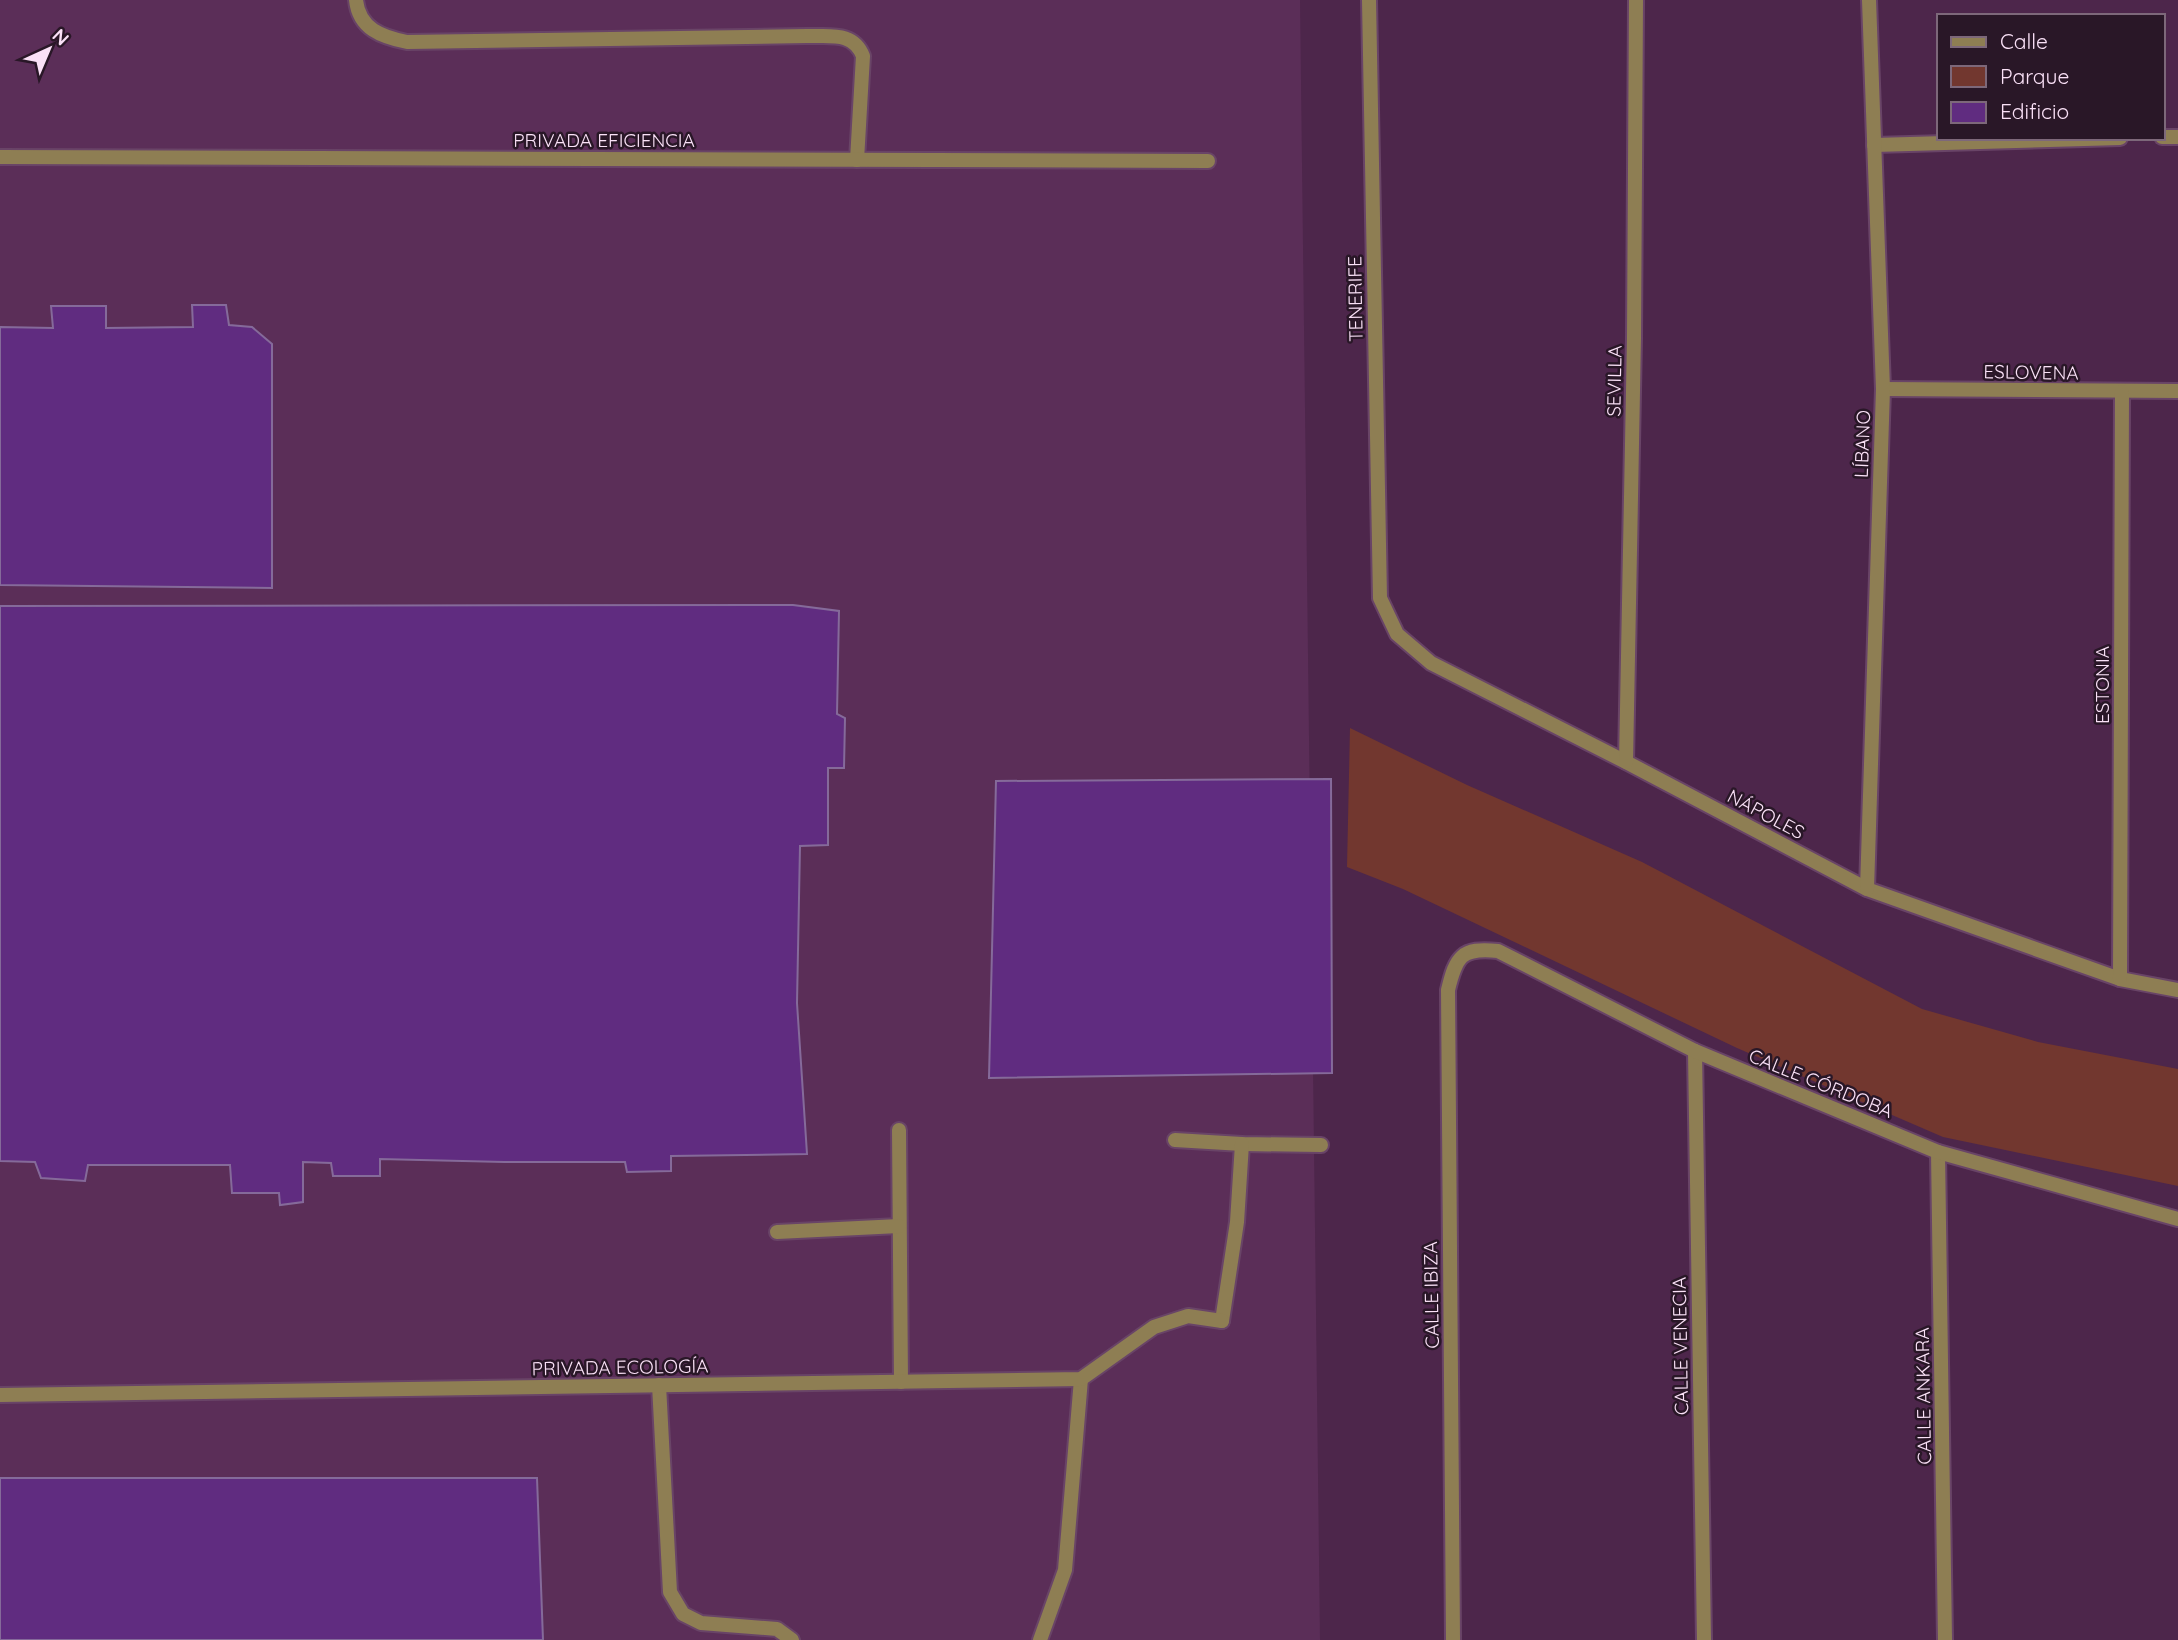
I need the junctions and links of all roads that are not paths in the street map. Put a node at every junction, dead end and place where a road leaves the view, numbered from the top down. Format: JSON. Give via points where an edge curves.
{"nodes":[{"id":1,"x":356,"y":0,"type":"edge"},
{"id":2,"x":1369,"y":0,"type":"edge"},
{"id":3,"x":1636,"y":0,"type":"edge"},
{"id":4,"x":1869,"y":0,"type":"edge"},
{"id":5,"x":2050,"y":140,"type":"edge"},
{"id":6,"x":1874,"y":145,"type":"junction"},
{"id":7,"x":0,"y":157,"type":"edge"},
{"id":8,"x":857,"y":160,"type":"junction"},
{"id":9,"x":1208,"y":161,"type":"dead end"},
{"id":10,"x":1883,"y":389,"type":"junction"},
{"id":11,"x":2178,"y":391,"type":"edge"},
{"id":12,"x":2122,"y":392,"type":"junction"},
{"id":13,"x":1380,"y":598,"type":"joint"},
{"id":14,"x":1626,"y":762,"type":"junction"},
{"id":15,"x":1867,"y":889,"type":"junction"},
{"id":16,"x":1464,"y":954,"type":"joint"},
{"id":17,"x":2120,"y":979,"type":"junction"},
{"id":18,"x":2178,"y":990,"type":"edge"},
{"id":19,"x":1695,"y":1051,"type":"junction"},
{"id":20,"x":899,"y":1130,"type":"dead end"},
{"id":21,"x":1175,"y":1140,"type":"dead end"},
{"id":22,"x":1242,"y":1144,"type":"junction"},
{"id":23,"x":1321,"y":1144,"type":"dead end"},
{"id":24,"x":1938,"y":1152,"type":"junction"},
{"id":25,"x":2178,"y":1219,"type":"edge"},
{"id":26,"x":899,"y":1226,"type":"junction"},
{"id":27,"x":777,"y":1232,"type":"dead end"},
{"id":28,"x":1081,"y":1379,"type":"junction"},
{"id":29,"x":901,"y":1382,"type":"junction"},
{"id":30,"x":659,"y":1385,"type":"junction"},
{"id":31,"x":0,"y":1395,"type":"edge"},
{"id":32,"x":792,"y":1640,"type":"edge"},
{"id":33,"x":1040,"y":1640,"type":"edge"},
{"id":34,"x":1453,"y":1640,"type":"edge"},
{"id":35,"x":1704,"y":1640,"type":"edge"},
{"id":36,"x":1945,"y":1640,"type":"edge"}],
"edges":[{"from":1,"to":8,"type":"street","via":[[364,23],[381,35],[407,43],[848,38],[863,56]]},
{"from":2,"to":13,"type":"street","name":"TENERIFE"},
{"from":3,"to":14,"type":"street","name":"SEVILLA"},
{"from":4,"to":6,"type":"street","name":"LÍBANO"},
{"from":5,"to":6,"type":"street"},
{"from":6,"to":10,"type":"street","name":"LÍBANO"},
{"from":7,"to":8,"type":"street","name":"PRIVADA EFICIENCIA"},
{"from":8,"to":9,"type":"street","name":"PRIVADA EFICIENCIA"},
{"from":10,"to":12,"type":"street","name":"ESLOVENA"},
{"from":10,"to":15,"type":"street","name":"LÍBANO"},
{"from":11,"to":12,"type":"street","name":"ESLOVENA"},
{"from":12,"to":17,"type":"street","name":"ESTONIA"},
{"from":13,"to":14,"type":"street","name":"NÁPOLES","via":[[1397,634],[1431,663]]},
{"from":14,"to":15,"type":"street","name":"NÁPOLES"},
{"from":15,"to":17,"type":"street","name":"NÁPOLES"},
{"from":16,"to":19,"type":"street","name":"CALLE CÓRDOBA","via":[[1478,949],[1498,951]]},
{"from":16,"to":34,"type":"street","name":"CALLE IBIZA","via":[[1454,967],[1448,990]]},
{"from":17,"to":18,"type":"street","name":"NÁPOLES"},
{"from":19,"to":24,"type":"street","name":"CALLE CÓRDOBA"},
{"from":19,"to":35,"type":"street","name":"CALLE VENECIA"},
{"from":20,"to":26,"type":"street"},
{"from":21,"to":22,"type":"street"},
{"from":22,"to":23,"type":"street"},
{"from":22,"to":28,"type":"street","via":[[1237,1223],[1222,1321],[1188,1316],[1154,1327]]},
{"from":24,"to":25,"type":"street","name":"CALLE CÓRDOBA"},
{"from":24,"to":36,"type":"street","name":"CALLE ANKARA"},
{"from":26,"to":27,"type":"street"},
{"from":26,"to":29,"type":"street"},
{"from":28,"to":29,"type":"street","name":"PRIVADA ECOLOGÍA"},
{"from":28,"to":33,"type":"street","via":[[1065,1570]]},
{"from":29,"to":30,"type":"street","name":"PRIVADA ECOLOGÍA"},
{"from":30,"to":31,"type":"street","name":"PRIVADA ECOLOGÍA"},
{"from":30,"to":32,"type":"street","via":[[670,1592],[683,1614],[701,1623],[777,1629]]}]}
